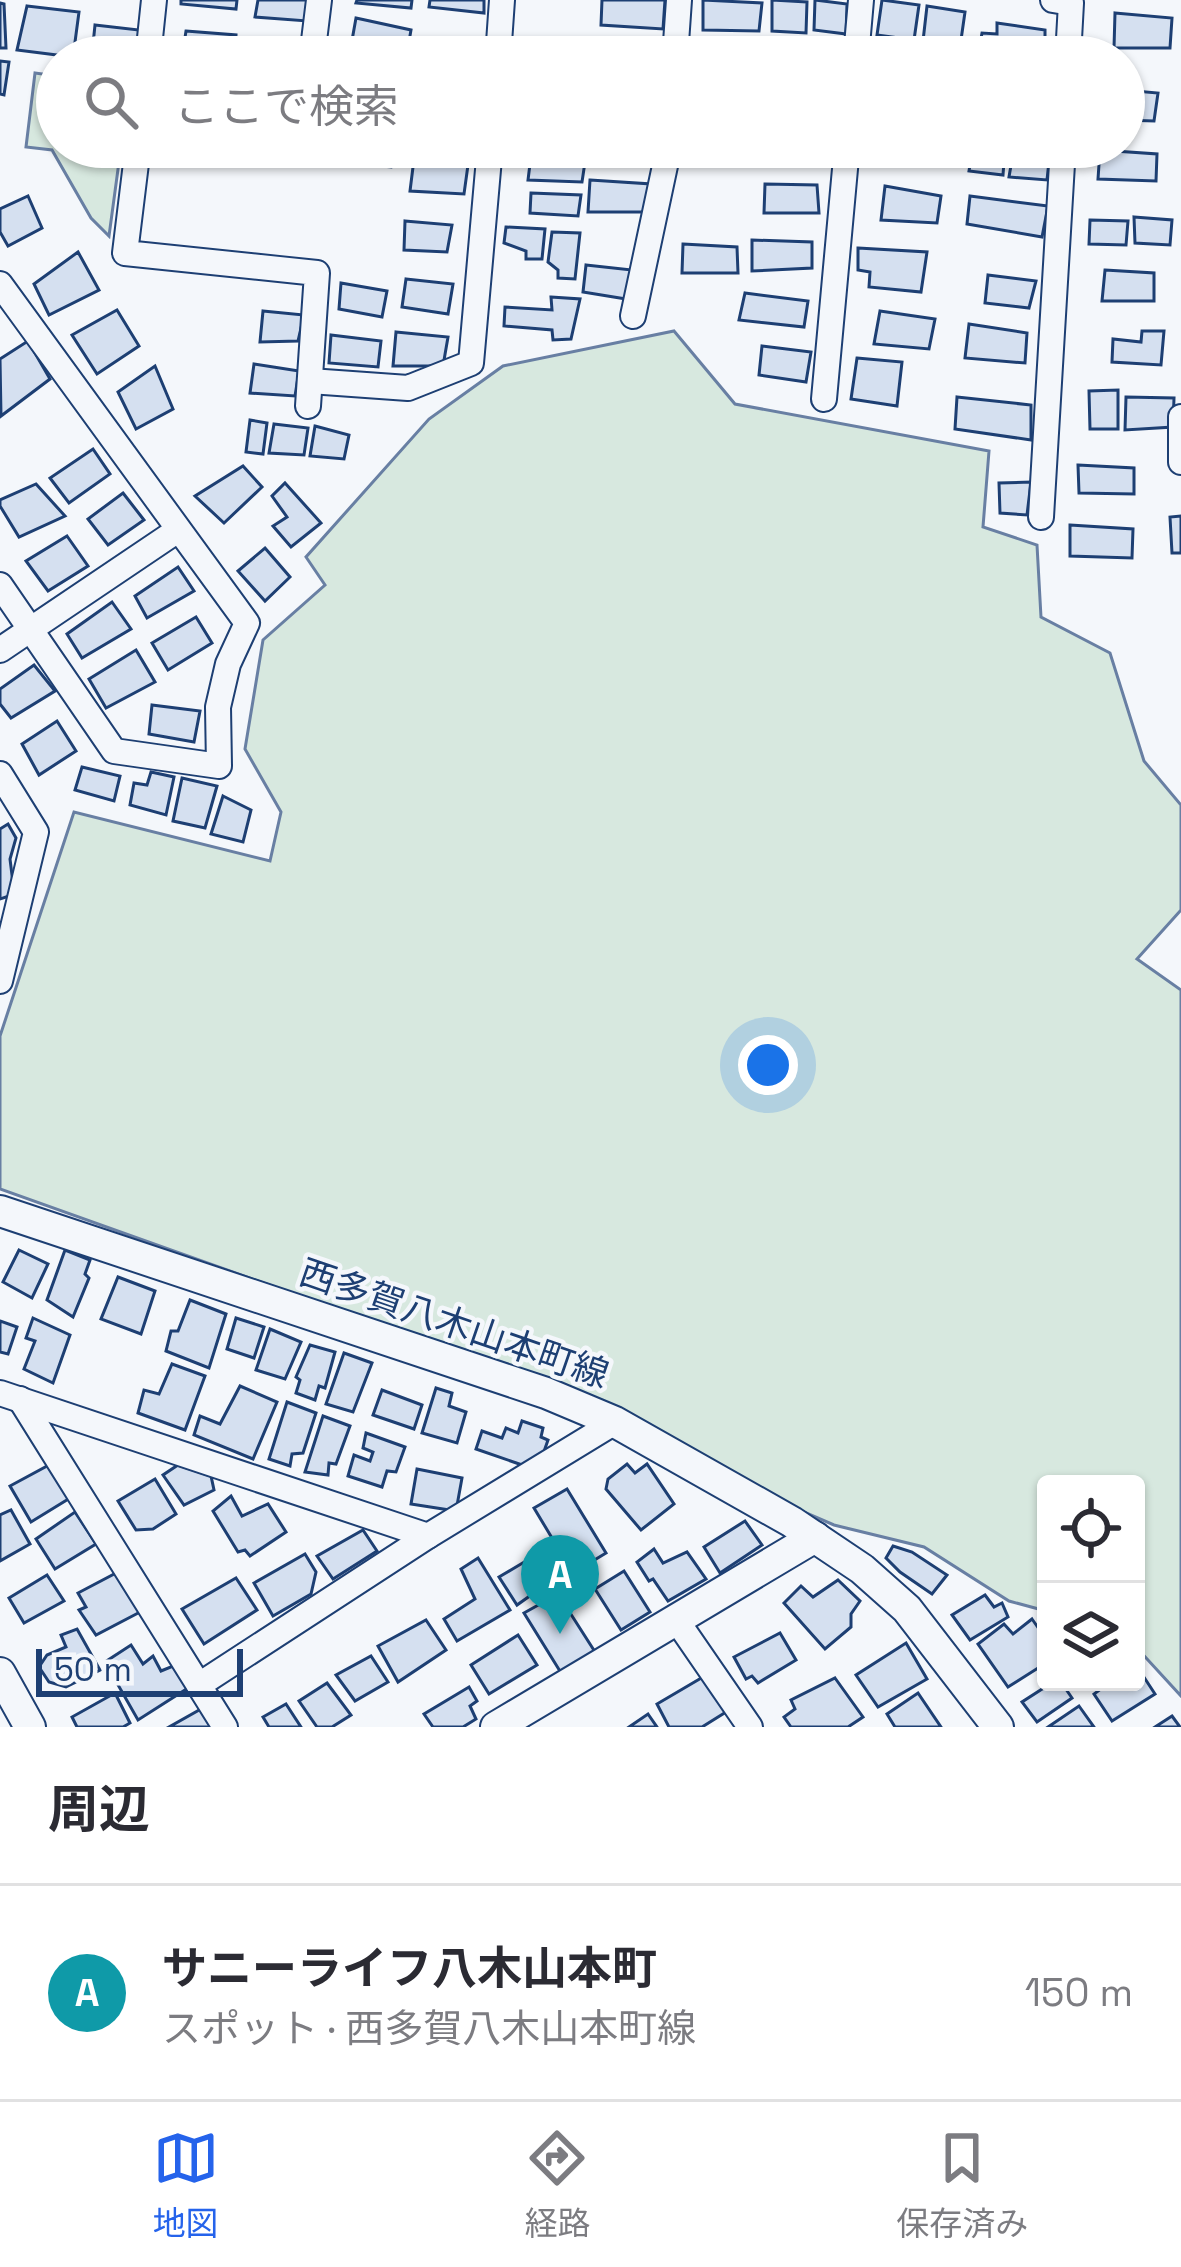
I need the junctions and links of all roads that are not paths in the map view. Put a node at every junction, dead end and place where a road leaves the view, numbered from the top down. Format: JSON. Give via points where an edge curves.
{"nodes":[{"id":1,"x":154,"y":0,"type":"edge"},
{"id":2,"x":320,"y":0,"type":"edge"},
{"id":3,"x":502,"y":0,"type":"edge"},
{"id":4,"x":680,"y":0,"type":"edge"},
{"id":5,"x":861,"y":0,"type":"edge"},
{"id":6,"x":1054,"y":0,"type":"edge"},
{"id":7,"x":150,"y":36,"type":"edge"},
{"id":8,"x":315,"y":36,"type":"edge"},
{"id":9,"x":499,"y":36,"type":"edge"},
{"id":10,"x":677,"y":36,"type":"edge"},
{"id":11,"x":858,"y":36,"type":"edge"},
{"id":12,"x":1069,"y":36,"type":"edge"},
{"id":13,"x":135,"y":168,"type":"edge"},
{"id":14,"x":488,"y":168,"type":"edge"},
{"id":15,"x":665,"y":168,"type":"edge"},
{"id":16,"x":846,"y":168,"type":"edge"},
{"id":17,"x":1062,"y":168,"type":"edge"},
{"id":18,"x":0,"y":284,"type":"edge"},
{"id":19,"x":633,"y":316,"type":"dead end"},
{"id":20,"x":824,"y":399,"type":"dead end"},
{"id":21,"x":1181,"y":416,"type":"edge"},
{"id":22,"x":1181,"y":462,"type":"edge"},
{"id":23,"x":1041,"y":517,"type":"dead end"},
{"id":24,"x":178,"y":530,"type":"junction"},
{"id":25,"x":0,"y":584,"type":"edge"},
{"id":26,"x":29,"y":629,"type":"junction"},
{"id":27,"x":0,"y":650,"type":"edge"},
{"id":28,"x":0,"y":774,"type":"edge"},
{"id":29,"x":0,"y":982,"type":"edge"},
{"id":30,"x":0,"y":1210,"type":"edge"},
{"id":31,"x":10,"y":1396,"type":"edge"},
{"id":32,"x":615,"y":1422,"type":"junction"},
{"id":33,"x":428,"y":1536,"type":"junction"},
{"id":34,"x":815,"y":1537,"type":"junction"},
{"id":35,"x":675,"y":1618,"type":"junction"},
{"id":36,"x":0,"y":1673,"type":"edge"},
{"id":37,"x":199,"y":1685,"type":"junction"},
{"id":38,"x":30,"y":1727,"type":"edge"},
{"id":39,"x":225,"y":1727,"type":"edge"},
{"id":40,"x":496,"y":1727,"type":"edge"},
{"id":41,"x":750,"y":1727,"type":"edge"},
{"id":42,"x":998,"y":1727,"type":"edge"}],
"edges":[{"from":1,"to":7,"type":"street"},
{"from":2,"to":8,"type":"street"},
{"from":3,"to":9,"type":"street"},
{"from":4,"to":10,"type":"street"},
{"from":5,"to":11,"type":"street"},
{"from":6,"to":12,"type":"street","via":[[1071,2]]},
{"from":13,"to":14,"type":"street","via":[[125,253],[317,273],[309,393],[408,388],[471,363]]},
{"from":15,"to":19,"type":"street"},
{"from":16,"to":20,"type":"street"},
{"from":17,"to":23,"type":"street"},
{"from":18,"to":24,"type":"street"},
{"from":21,"to":22,"type":"street"},
{"from":24,"to":26,"type":"street"},
{"from":24,"to":26,"type":"street","via":[[247,623],[218,707],[220,766],[114,751]]},
{"from":25,"to":26,"type":"street"},
{"from":26,"to":27,"type":"street"},
{"from":28,"to":29,"type":"street","via":[[36,832]]},
{"from":30,"to":32,"type":"street","name":"西多賀八木山本町線"},
{"from":31,"to":33,"type":"street"},
{"from":31,"to":37,"type":"street"},
{"from":32,"to":33,"type":"street"},
{"from":32,"to":34,"type":"street","name":"西多賀八木山本町線"},
{"from":33,"to":37,"type":"street"},
{"from":34,"to":35,"type":"street"},
{"from":34,"to":42,"type":"street","name":"西多賀八木山本町線","via":[[908,1609]]},
{"from":35,"to":40,"type":"street"},
{"from":35,"to":41,"type":"street"},
{"from":36,"to":38,"type":"street"},
{"from":37,"to":39,"type":"street"}]}
